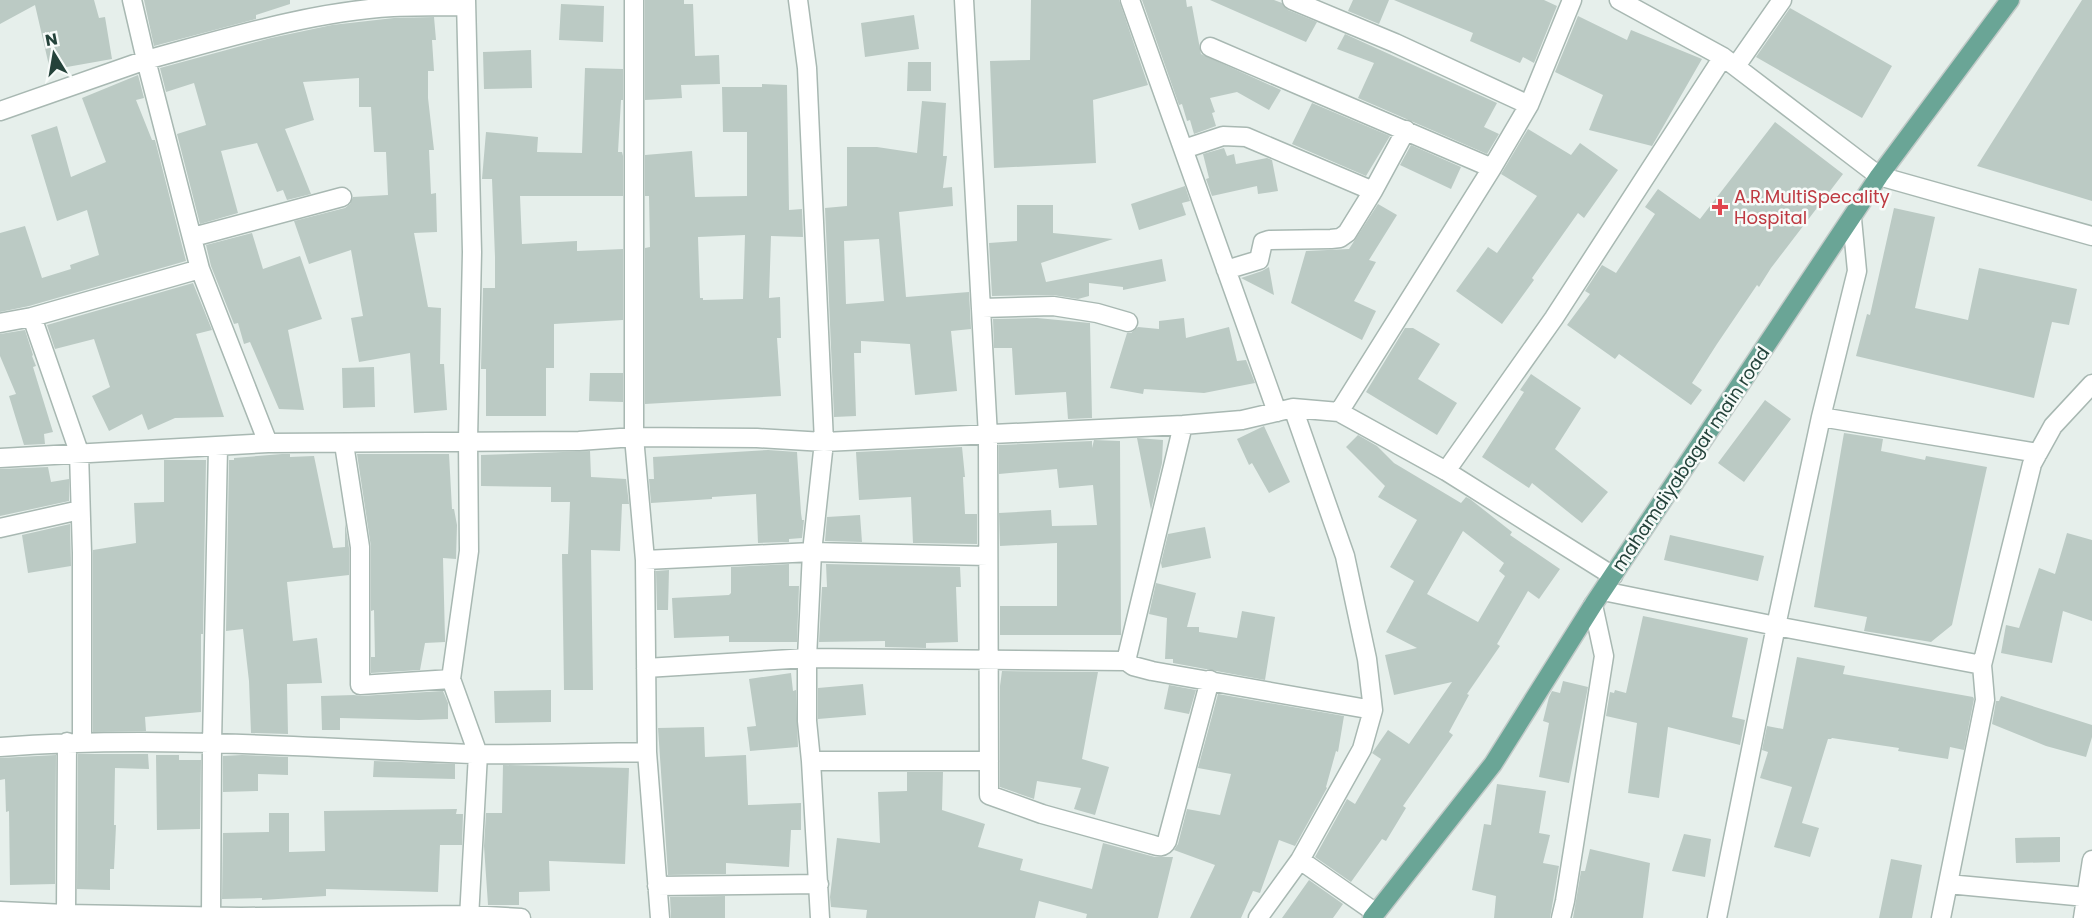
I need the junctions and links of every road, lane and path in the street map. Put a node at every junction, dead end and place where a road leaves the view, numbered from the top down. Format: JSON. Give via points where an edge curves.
{"nodes":[{"id":1,"x":132,"y":0,"type":"edge"},
{"id":2,"x":634,"y":0,"type":"edge"},
{"id":3,"x":798,"y":0,"type":"edge"},
{"id":4,"x":964,"y":0,"type":"edge"},
{"id":5,"x":1130,"y":0,"type":"edge"},
{"id":6,"x":1292,"y":0,"type":"edge"},
{"id":7,"x":1572,"y":0,"type":"edge"},
{"id":8,"x":1619,"y":0,"type":"edge"},
{"id":9,"x":1782,"y":0,"type":"edge"},
{"id":10,"x":2010,"y":0,"type":"edge"},
{"id":11,"x":466,"y":3,"type":"edge"},
{"id":12,"x":1210,"y":47,"type":"dead end"},
{"id":13,"x":146,"y":60,"type":"junction"},
{"id":14,"x":1730,"y":61,"type":"junction"},
{"id":15,"x":1529,"y":105,"type":"junction"},
{"id":16,"x":0,"y":111,"type":"edge"},
{"id":17,"x":1406,"y":130,"type":"junction"},
{"id":18,"x":1184,"y":149,"type":"junction"},
{"id":19,"x":1492,"y":168,"type":"junction"},
{"id":20,"x":1879,"y":176,"type":"junction"},
{"id":21,"x":1373,"y":191,"type":"junction"},
{"id":22,"x":342,"y":197,"type":"dead end"},
{"id":23,"x":1852,"y":219,"type":"junction"},
{"id":24,"x":2092,"y":236,"type":"edge"},
{"id":25,"x":193,"y":237,"type":"junction"},
{"id":26,"x":200,"y":268,"type":"junction"},
{"id":27,"x":1226,"y":270,"type":"junction"},
{"id":28,"x":982,"y":308,"type":"junction"},
{"id":29,"x":32,"y":317,"type":"junction"},
{"id":30,"x":1128,"y":322,"type":"dead end"},
{"id":31,"x":0,"y":324,"type":"edge"},
{"id":32,"x":2092,"y":384,"type":"edge"},
{"id":33,"x":1285,"y":410,"type":"junction"},
{"id":34,"x":1339,"y":412,"type":"junction"},
{"id":35,"x":1821,"y":417,"type":"junction"},
{"id":36,"x":1183,"y":425,"type":"junction"},
{"id":37,"x":988,"y":436,"type":"junction"},
{"id":38,"x":634,"y":437,"type":"junction"},
{"id":39,"x":468,"y":440,"type":"junction"},
{"id":40,"x":824,"y":442,"type":"junction"},
{"id":41,"x":268,"y":443,"type":"junction"},
{"id":42,"x":345,"y":444,"type":"junction"},
{"id":43,"x":218,"y":447,"type":"junction"},
{"id":44,"x":79,"y":452,"type":"junction"},
{"id":45,"x":2038,"y":453,"type":"junction"},
{"id":46,"x":0,"y":458,"type":"edge"},
{"id":47,"x":1446,"y":471,"type":"junction"},
{"id":48,"x":80,"y":510,"type":"junction"},
{"id":49,"x":0,"y":528,"type":"edge"},
{"id":50,"x":813,"y":552,"type":"junction"},
{"id":51,"x":988,"y":556,"type":"junction"},
{"id":52,"x":645,"y":560,"type":"junction"},
{"id":53,"x":1613,"y":576,"type":"junction"},
{"id":54,"x":1598,"y":598,"type":"junction"},
{"id":55,"x":1776,"y":626,"type":"junction"},
{"id":56,"x":807,"y":658,"type":"junction"},
{"id":57,"x":988,"y":661,"type":"junction"},
{"id":58,"x":1126,"y":661,"type":"junction"},
{"id":59,"x":1982,"y":665,"type":"junction"},
{"id":60,"x":646,"y":668,"type":"junction"},
{"id":61,"x":452,"y":679,"type":"junction"},
{"id":62,"x":1210,"y":680,"type":"junction"},
{"id":63,"x":1373,"y":710,"type":"junction"},
{"id":64,"x":74,"y":742,"type":"junction"},
{"id":65,"x":212,"y":744,"type":"junction"},
{"id":66,"x":0,"y":747,"type":"edge"},
{"id":67,"x":647,"y":752,"type":"junction"},
{"id":68,"x":478,"y":754,"type":"junction"},
{"id":69,"x":811,"y":761,"type":"junction"},
{"id":70,"x":989,"y":761,"type":"junction"},
{"id":71,"x":1300,"y":860,"type":"junction"},
{"id":72,"x":2092,"y":860,"type":"edge"},
{"id":73,"x":819,"y":884,"type":"junction"},
{"id":74,"x":1948,"y":884,"type":"junction"},
{"id":75,"x":657,"y":886,"type":"junction"},
{"id":76,"x":2086,"y":897,"type":"junction"},
{"id":77,"x":0,"y":910,"type":"edge"},
{"id":78,"x":66,"y":914,"type":"junction"},
{"id":79,"x":1374,"y":915,"type":"edge"},
{"id":80,"x":211,"y":917,"type":"edge"},
{"id":81,"x":469,"y":917,"type":"edge"},
{"id":82,"x":521,"y":918,"type":"edge"},
{"id":83,"x":660,"y":918,"type":"edge"},
{"id":84,"x":820,"y":918,"type":"edge"},
{"id":85,"x":1258,"y":918,"type":"edge"},
{"id":86,"x":1561,"y":918,"type":"edge"},
{"id":87,"x":1717,"y":918,"type":"edge"},
{"id":88,"x":1941,"y":918,"type":"edge"},
{"id":89,"x":2083,"y":918,"type":"edge"}],
"edges":[{"from":1,"to":13,"type":"street"},
{"from":2,"to":38,"type":"street"},
{"from":3,"to":40,"type":"street","via":[[807,68]]},
{"from":4,"to":28,"type":"street"},
{"from":5,"to":18,"type":"street"},
{"from":6,"to":15,"type":"street"},
{"from":7,"to":15,"type":"street"},
{"from":8,"to":14,"type":"street"},
{"from":9,"to":14,"type":"street"},
{"from":10,"to":20,"type":"main road","name":"mahamdiyabagar main road"},
{"from":11,"to":13,"type":"street","via":[[323,16]]},
{"from":11,"to":39,"type":"street","via":[[472,252]]},
{"from":12,"to":17,"type":"street"},
{"from":13,"to":16,"type":"street"},
{"from":13,"to":25,"type":"street"},
{"from":14,"to":20,"type":"street"},
{"from":14,"to":47,"type":"street"},
{"from":15,"to":19,"type":"street"},
{"from":17,"to":19,"type":"street"},
{"from":17,"to":21,"type":"street"},
{"from":18,"to":21,"type":"street","via":[[1223,136],[1245,137]]},
{"from":18,"to":27,"type":"street"},
{"from":19,"to":34,"type":"street"},
{"from":20,"to":23,"type":"main road","name":"mahamdiyabagar main road"},
{"from":20,"to":24,"type":"street"},
{"from":21,"to":27,"type":"street","via":[[1340,238],[1269,240],[1263,242],[1261,256],[1255,263]]},
{"from":22,"to":25,"type":"street"},
{"from":23,"to":35,"type":"street","via":[[1857,271]]},
{"from":23,"to":53,"type":"main road","name":"mahamdiyabagar main road"},
{"from":25,"to":26,"type":"street"},
{"from":26,"to":29,"type":"street"},
{"from":26,"to":41,"type":"street"},
{"from":27,"to":33,"type":"street"},
{"from":28,"to":30,"type":"street","via":[[1053,306]]},
{"from":28,"to":37,"type":"street"},
{"from":29,"to":31,"type":"street"},
{"from":29,"to":44,"type":"street"},
{"from":32,"to":45,"type":"street","via":[[2053,426]]},
{"from":33,"to":34,"type":"street"},
{"from":33,"to":36,"type":"street","via":[[1242,420]]},
{"from":33,"to":63,"type":"street","via":[[1345,556],[1367,659]]},
{"from":34,"to":47,"type":"street"},
{"from":35,"to":45,"type":"street"},
{"from":35,"to":55,"type":"street"},
{"from":36,"to":37,"type":"street"},
{"from":36,"to":58,"type":"street"},
{"from":37,"to":40,"type":"street"},
{"from":37,"to":51,"type":"street"},
{"from":38,"to":39,"type":"street","via":[[579,441]]},
{"from":38,"to":40,"type":"street"},
{"from":38,"to":52,"type":"street"},
{"from":39,"to":42,"type":"street"},
{"from":39,"to":61,"type":"street","via":[[468,551]]},
{"from":40,"to":50,"type":"street"},
{"from":41,"to":42,"type":"street"},
{"from":41,"to":43,"type":"street"},
{"from":42,"to":61,"type":"street","via":[[360,547],[360,685]]},
{"from":43,"to":44,"type":"street"},
{"from":43,"to":65,"type":"street"},
{"from":44,"to":46,"type":"street"},
{"from":44,"to":48,"type":"street"},
{"from":45,"to":59,"type":"street"},
{"from":47,"to":53,"type":"street"},
{"from":48,"to":49,"type":"street"},
{"from":48,"to":64,"type":"street","via":[[82,553]]},
{"from":50,"to":51,"type":"street"},
{"from":50,"to":52,"type":"street"},
{"from":50,"to":56,"type":"street"},
{"from":51,"to":57,"type":"street"},
{"from":52,"to":60,"type":"street"},
{"from":53,"to":54,"type":"main road","name":"mahamdiyabagar main road"},
{"from":54,"to":55,"type":"street"},
{"from":54,"to":79,"type":"main road","name":"mahamdiyabagar main road","via":[[1492,764]]},
{"from":54,"to":86,"type":"street","via":[[1604,656]]},
{"from":55,"to":59,"type":"street"},
{"from":55,"to":87,"type":"street"},
{"from":56,"to":57,"type":"street"},
{"from":56,"to":60,"type":"street"},
{"from":56,"to":69,"type":"street"},
{"from":57,"to":58,"type":"street"},
{"from":57,"to":70,"type":"street"},
{"from":58,"to":62,"type":"street","via":[[1152,671]]},
{"from":59,"to":74,"type":"street","via":[[1985,700]]},
{"from":60,"to":67,"type":"street"},
{"from":61,"to":68,"type":"street"},
{"from":62,"to":63,"type":"street"},
{"from":62,"to":70,"type":"street","via":[[1167,841],[1161,847],[989,795]]},
{"from":63,"to":71,"type":"street","via":[[1362,749]]},
{"from":64,"to":65,"type":"street"},
{"from":64,"to":66,"type":"street"},
{"from":64,"to":78,"type":"street"},
{"from":65,"to":68,"type":"street"},
{"from":65,"to":80,"type":"street"},
{"from":67,"to":68,"type":"street"},
{"from":67,"to":75,"type":"street"},
{"from":68,"to":81,"type":"street"},
{"from":69,"to":70,"type":"street"},
{"from":69,"to":73,"type":"street"},
{"from":71,"to":79,"type":"street"},
{"from":71,"to":85,"type":"street"},
{"from":72,"to":76,"type":"street"},
{"from":73,"to":75,"type":"street"},
{"from":73,"to":84,"type":"street"},
{"from":74,"to":76,"type":"street"},
{"from":74,"to":88,"type":"street"},
{"from":75,"to":83,"type":"street"},
{"from":76,"to":89,"type":"street"},
{"from":77,"to":78,"type":"street"},
{"from":78,"to":80,"type":"street"},
{"from":80,"to":81,"type":"street"},
{"from":81,"to":82,"type":"street"}]}
